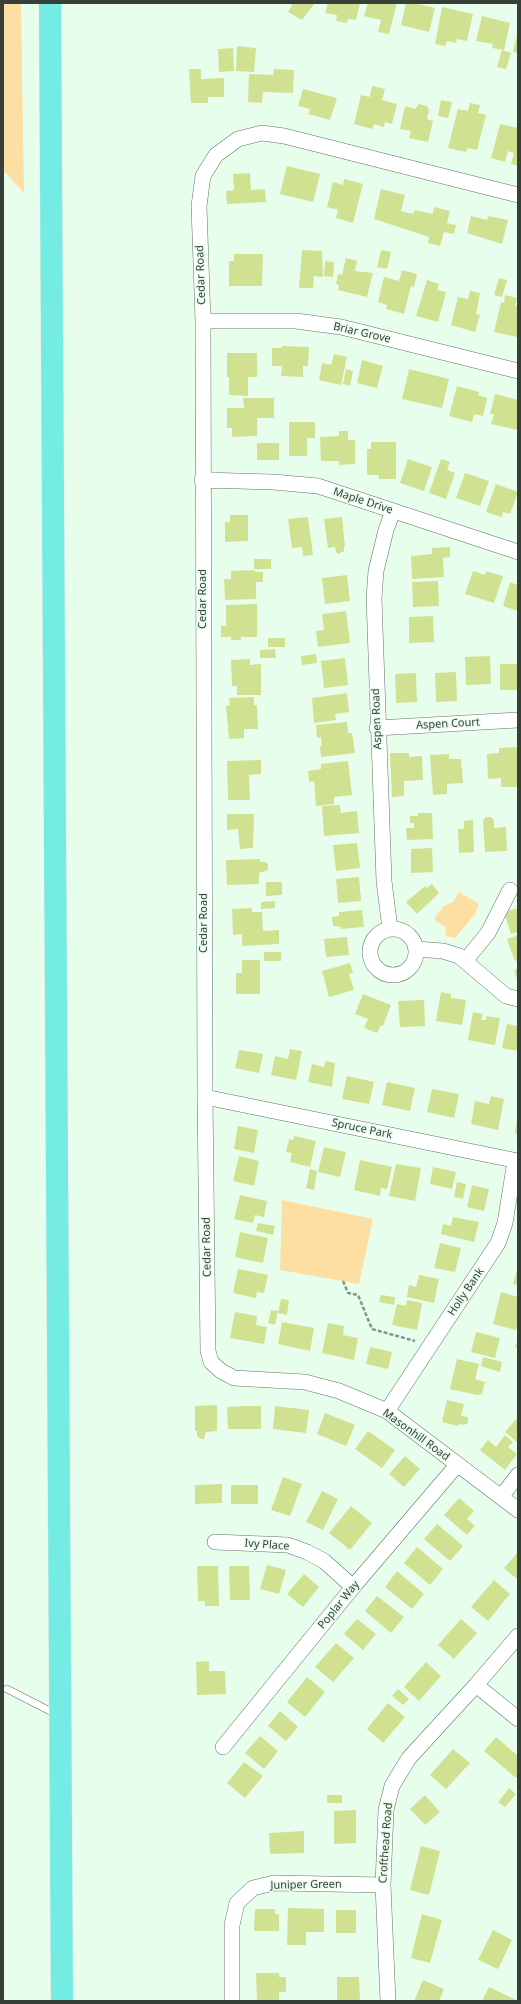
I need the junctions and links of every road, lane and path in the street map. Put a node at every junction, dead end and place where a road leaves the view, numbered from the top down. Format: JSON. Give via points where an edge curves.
{"nodes":[{"id":1,"x":50,"y":3,"type":"edge"},
{"id":2,"x":518,"y":195,"type":"edge"},
{"id":3,"x":203,"y":321,"type":"junction"},
{"id":4,"x":518,"y":371,"type":"edge"},
{"id":5,"x":202,"y":480,"type":"junction"},
{"id":6,"x":393,"y":511,"type":"junction"},
{"id":7,"x":518,"y":552,"type":"edge"},
{"id":8,"x":518,"y":720,"type":"edge"},
{"id":9,"x":377,"y":728,"type":"junction"},
{"id":10,"x":510,"y":890,"type":"dead end"},
{"id":11,"x":390,"y":929,"type":"junction"},
{"id":12,"x":416,"y":949,"type":"junction"},
{"id":13,"x":465,"y":961,"type":"junction"},
{"id":14,"x":518,"y":999,"type":"edge"},
{"id":15,"x":205,"y":1097,"type":"junction"},
{"id":16,"x":517,"y":1161,"type":"edge"},
{"id":17,"x":344,"y":1281,"type":"dead end"},
{"id":18,"x":431,"y":1345,"type":"junction"},
{"id":19,"x":212,"y":1362,"type":"joint"},
{"id":20,"x":387,"y":1411,"type":"junction"},
{"id":21,"x":457,"y":1465,"type":"junction"},
{"id":22,"x":518,"y":1475,"type":"edge"},
{"id":23,"x":501,"y":1497,"type":"junction"},
{"id":24,"x":518,"y":1510,"type":"edge"},
{"id":25,"x":215,"y":1542,"type":"dead end"},
{"id":26,"x":354,"y":1587,"type":"junction"},
{"id":27,"x":518,"y":1636,"type":"edge"},
{"id":28,"x":476,"y":1685,"type":"junction"},
{"id":29,"x":7,"y":1689,"type":"dead end"},
{"id":30,"x":59,"y":1716,"type":"junction"},
{"id":31,"x":518,"y":1720,"type":"edge"},
{"id":32,"x":223,"y":1747,"type":"dead end"},
{"id":33,"x":383,"y":1885,"type":"junction"},
{"id":34,"x":62,"y":2001,"type":"edge"},
{"id":35,"x":232,"y":2001,"type":"edge"},
{"id":36,"x":388,"y":2001,"type":"edge"}],
"edges":[{"from":1,"to":30,"type":"highway"},
{"from":2,"to":3,"type":"street","name":"Cedar Road","via":[[284,136],[262,133],[238,139],[216,154],[202,176],[199,206]]},
{"from":3,"to":4,"type":"street","name":"Briar Grove","via":[[296,321],[341,327]]},
{"from":3,"to":5,"type":"street","name":"Cedar Road"},
{"from":5,"to":6,"type":"street","name":"Maple Drive","via":[[318,486]]},
{"from":5,"to":15,"type":"street","name":"Cedar Road"},
{"from":6,"to":7,"type":"street","name":"Maple Drive"},
{"from":6,"to":9,"type":"street","name":"Aspen Road","via":[[376,571],[374,598]]},
{"from":8,"to":9,"type":"street","name":"Aspen Court"},
{"from":9,"to":11,"type":"street","name":"Aspen Road","via":[[384,881]]},
{"from":10,"to":13,"type":"street","via":[[488,933]]},
{"from":11,"to":12,"type":"street","via":[[407,934]]},
{"from":11,"to":12,"type":"street","via":[[376,936],[370,950],[370,958],[379,971],[393,976],[408,970],[416,957]]},
{"from":12,"to":13,"type":"street","via":[[443,951],[459,956]]},
{"from":13,"to":14,"type":"street","via":[[506,996]]},
{"from":15,"to":16,"type":"street","name":"Spruce Park"},
{"from":15,"to":19,"type":"street","name":"Cedar Road","via":[[208,1344]]},
{"from":16,"to":18,"type":"street","name":"Holly Bank","via":[[498,1243]]},
{"from":17,"to":18,"type":"path","via":[[348,1293],[358,1295],[372,1329]]},
{"from":18,"to":20,"type":"street","name":"Holly Bank"},
{"from":19,"to":20,"type":"street","name":"Masonhill Road","via":[[234,1378],[305,1382],[339,1391]]},
{"from":20,"to":21,"type":"street","name":"Masonhill Road"},
{"from":21,"to":23,"type":"street","name":"Masonhill Road"},
{"from":21,"to":26,"type":"street","name":"Poplar Way"},
{"from":22,"to":23,"type":"street"},
{"from":23,"to":24,"type":"street","name":"Masonhill Road"},
{"from":25,"to":26,"type":"street","name":"Ivy Place","via":[[288,1545],[324,1561]]},
{"from":26,"to":32,"type":"street","name":"Poplar Way"},
{"from":27,"to":28,"type":"street","name":"Crofthead Road"},
{"from":28,"to":31,"type":"street"},
{"from":28,"to":33,"type":"street","name":"Crofthead Road","via":[[409,1758],[392,1786],[386,1810]]},
{"from":29,"to":30,"type":"lane"},
{"from":30,"to":34,"type":"highway"},
{"from":33,"to":35,"type":"street","name":"Juniper Green","via":[[274,1883],[253,1888],[237,1903],[232,1925]]},
{"from":33,"to":36,"type":"street","name":"Crofthead Road"}]}
